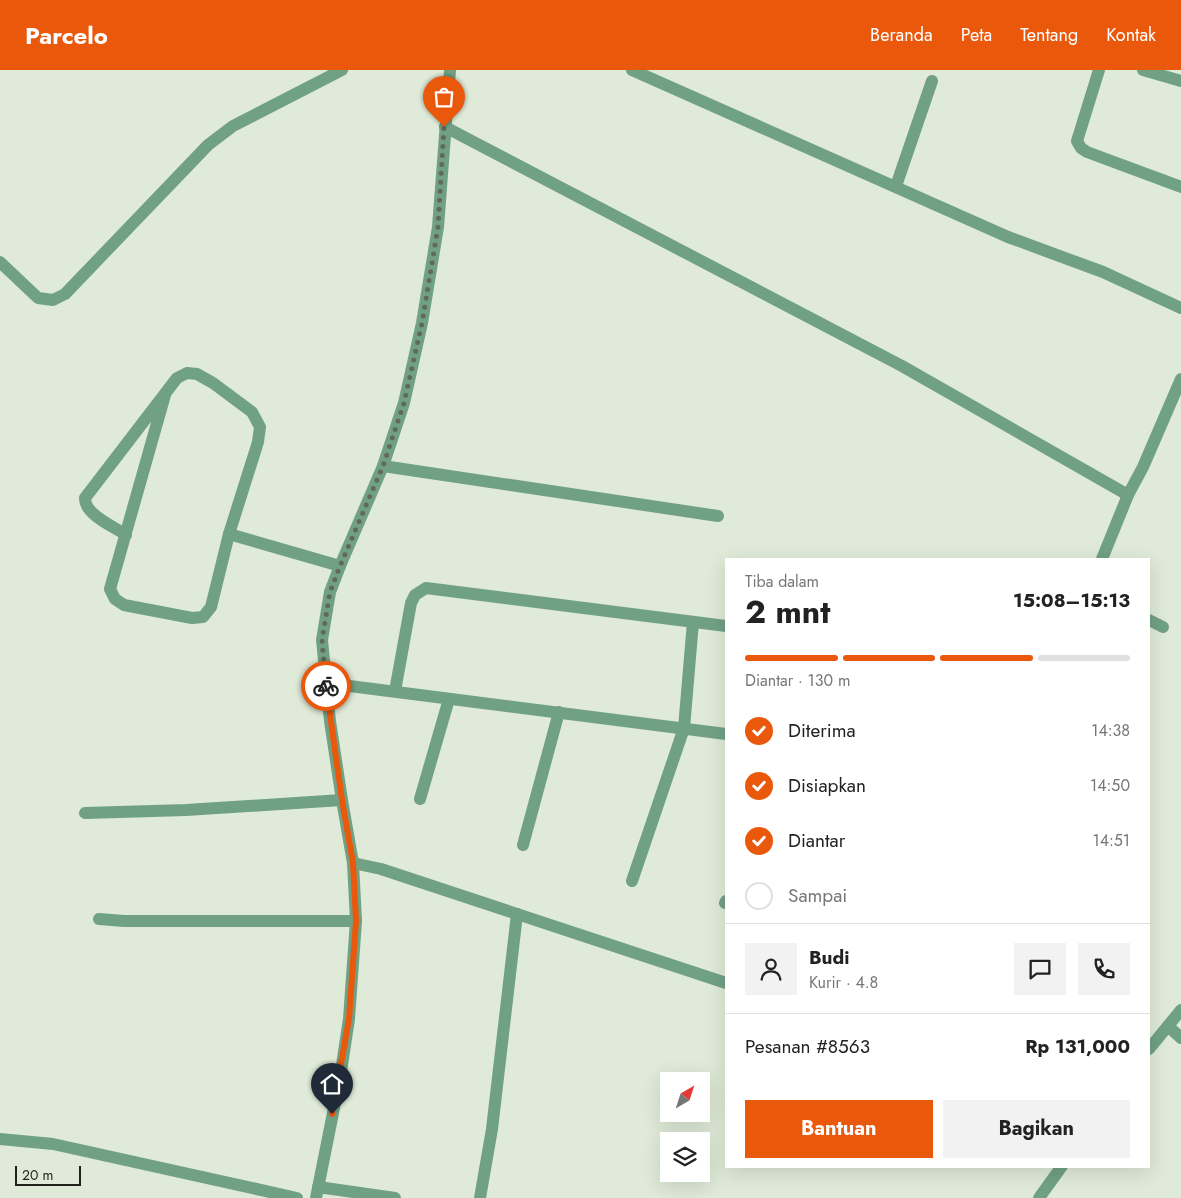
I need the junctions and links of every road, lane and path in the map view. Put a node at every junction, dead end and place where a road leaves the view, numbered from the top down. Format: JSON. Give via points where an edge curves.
{"nodes":[{"id":1,"x":342,"y":70,"type":"edge"},
{"id":2,"x":450,"y":70,"type":"edge"},
{"id":3,"x":632,"y":70,"type":"edge"},
{"id":4,"x":1099,"y":70,"type":"edge"},
{"id":5,"x":1143,"y":70,"type":"edge"},
{"id":6,"x":932,"y":82,"type":"dead end"},
{"id":7,"x":1181,"y":82,"type":"edge"},
{"id":8,"x":444,"y":127,"type":"junction"},
{"id":9,"x":896,"y":186,"type":"junction"},
{"id":10,"x":1181,"y":187,"type":"edge"},
{"id":11,"x":0,"y":262,"type":"edge"},
{"id":12,"x":1181,"y":308,"type":"edge"},
{"id":13,"x":1181,"y":379,"type":"edge"},
{"id":14,"x":165,"y":395,"type":"junction"},
{"id":15,"x":383,"y":466,"type":"junction"},
{"id":16,"x":1128,"y":495,"type":"junction"},
{"id":17,"x":718,"y":516,"type":"dead end"},
{"id":18,"x":229,"y":534,"type":"junction"},
{"id":19,"x":126,"y":535,"type":"junction"},
{"id":20,"x":1102,"y":558,"type":"edge"},
{"id":21,"x":340,"y":566,"type":"junction"},
{"id":22,"x":1150,"y":620,"type":"edge"},
{"id":23,"x":694,"y":622,"type":"junction"},
{"id":24,"x":725,"y":626,"type":"edge"},
{"id":25,"x":1163,"y":627,"type":"dead end"},
{"id":26,"x":326,"y":683,"type":"junction"},
{"id":27,"x":395,"y":691,"type":"junction"},
{"id":28,"x":449,"y":699,"type":"junction"},
{"id":29,"x":559,"y":712,"type":"junction"},
{"id":30,"x":684,"y":728,"type":"junction"},
{"id":31,"x":725,"y":734,"type":"edge"},
{"id":32,"x":420,"y":799,"type":"dead end"},
{"id":33,"x":342,"y":800,"type":"junction"},
{"id":34,"x":85,"y":812,"type":"dead end"},
{"id":35,"x":523,"y":845,"type":"dead end"},
{"id":36,"x":353,"y":863,"type":"junction"},
{"id":37,"x":632,"y":881,"type":"dead end"},
{"id":38,"x":517,"y":914,"type":"junction"},
{"id":39,"x":99,"y":919,"type":"dead end"},
{"id":40,"x":356,"y":921,"type":"junction"},
{"id":41,"x":725,"y":983,"type":"edge"},
{"id":42,"x":1181,"y":1010,"type":"edge"},
{"id":43,"x":1168,"y":1026,"type":"junction"},
{"id":44,"x":1181,"y":1038,"type":"edge"},
{"id":45,"x":1150,"y":1048,"type":"edge"},
{"id":46,"x":0,"y":1139,"type":"edge"},
{"id":47,"x":1061,"y":1168,"type":"edge"},
{"id":48,"x":317,"y":1193,"type":"edge"},
{"id":49,"x":1045,"y":1196,"type":"edge"},
{"id":50,"x":297,"y":1198,"type":"edge"},
{"id":51,"x":395,"y":1198,"type":"edge"},
{"id":52,"x":480,"y":1198,"type":"edge"}],
"edges":[{"from":1,"to":11,"type":"street","via":[[233,126],[208,145],[66,294],[53,300],[38,298]]},
{"from":2,"to":8,"type":"street"},
{"from":3,"to":9,"type":"street"},
{"from":4,"to":10,"type":"street","via":[[1077,141],[1081,148]]},
{"from":5,"to":7,"type":"street"},
{"from":6,"to":9,"type":"street"},
{"from":8,"to":15,"type":"street","via":[[438,227],[422,323],[404,403]]},
{"from":8,"to":16,"type":"street","via":[[902,366]]},
{"from":9,"to":12,"type":"street"},
{"from":13,"to":16,"type":"street"},
{"from":14,"to":18,"type":"street","via":[[176,378],[187,373],[197,374],[252,412],[260,427]]},
{"from":14,"to":19,"type":"street"},
{"from":14,"to":19,"type":"street","via":[[84,498],[89,511]]},
{"from":15,"to":17,"type":"street"},
{"from":15,"to":21,"type":"street"},
{"from":16,"to":20,"type":"street"},
{"from":18,"to":19,"type":"street","via":[[211,607],[203,617],[192,618],[124,605],[115,599],[110,589]]},
{"from":18,"to":21,"type":"street"},
{"from":21,"to":26,"type":"street","via":[[330,592],[322,640]]},
{"from":22,"to":25,"type":"street"},
{"from":23,"to":24,"type":"street"},
{"from":23,"to":27,"type":"street","via":[[426,588],[410,603]]},
{"from":23,"to":30,"type":"street"},
{"from":26,"to":27,"type":"street"},
{"from":26,"to":33,"type":"street"},
{"from":27,"to":28,"type":"street"},
{"from":28,"to":29,"type":"street"},
{"from":28,"to":32,"type":"street"},
{"from":29,"to":30,"type":"street"},
{"from":29,"to":35,"type":"street"},
{"from":30,"to":31,"type":"street"},
{"from":30,"to":37,"type":"street"},
{"from":33,"to":34,"type":"street","via":[[186,810]]},
{"from":33,"to":36,"type":"street"},
{"from":36,"to":38,"type":"street","via":[[381,869]]},
{"from":36,"to":40,"type":"street"},
{"from":38,"to":41,"type":"street"},
{"from":38,"to":52,"type":"street","via":[[492,1129]]},
{"from":39,"to":40,"type":"street"},
{"from":40,"to":48,"type":"street","via":[[349,1019]]},
{"from":42,"to":43,"type":"street"},
{"from":43,"to":44,"type":"street"},
{"from":43,"to":45,"type":"street"},
{"from":46,"to":50,"type":"street","via":[[53,1144]]},
{"from":47,"to":49,"type":"street"},
{"from":48,"to":51,"type":"street"}]}
